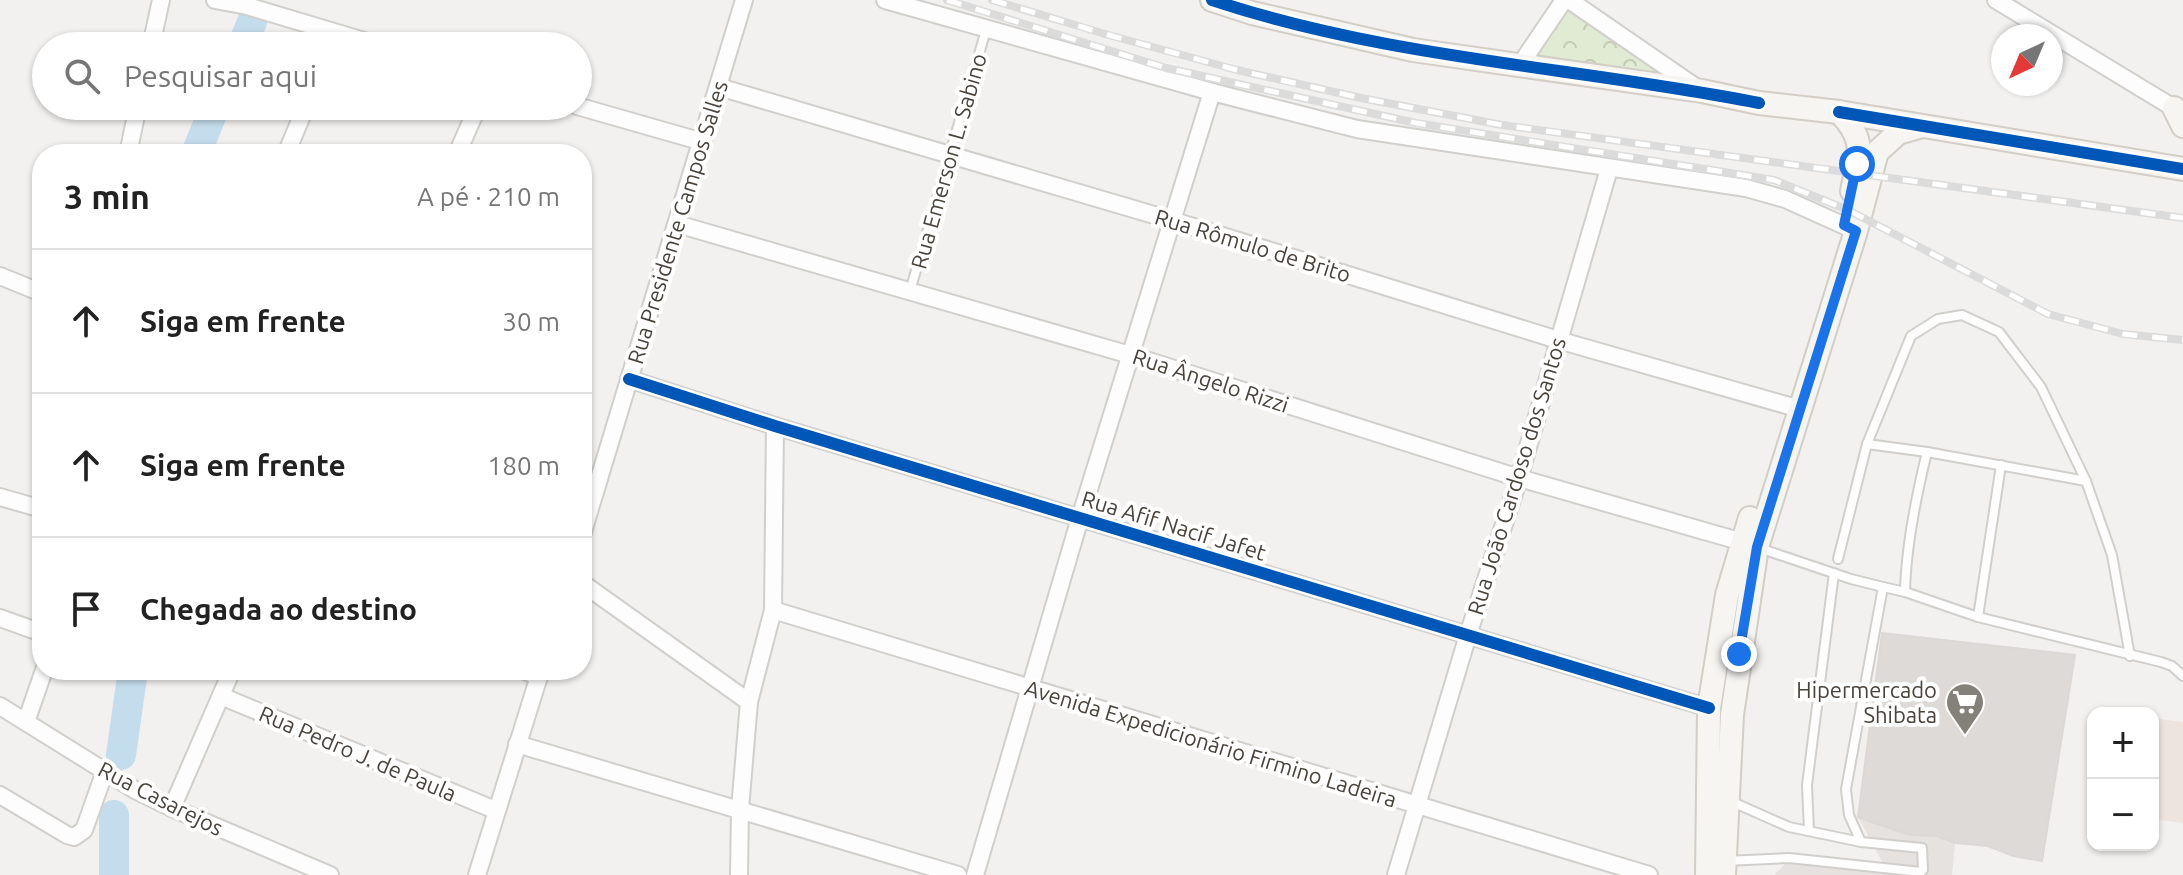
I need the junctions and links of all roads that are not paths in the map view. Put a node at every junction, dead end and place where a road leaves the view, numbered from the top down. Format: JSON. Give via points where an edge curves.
{"nodes":[{"id":1,"x":161,"y":0,"type":"edge"},
{"id":2,"x":215,"y":0,"type":"edge"},
{"id":3,"x":744,"y":0,"type":"edge"},
{"id":4,"x":885,"y":0,"type":"edge"},
{"id":5,"x":1212,"y":0,"type":"edge"},
{"id":6,"x":1566,"y":0,"type":"edge"},
{"id":7,"x":1996,"y":0,"type":"edge"},
{"id":8,"x":986,"y":30,"type":"junction"},
{"id":9,"x":154,"y":32,"type":"edge"},
{"id":10,"x":313,"y":32,"type":"edge"},
{"id":11,"x":1520,"y":65,"type":"junction"},
{"id":12,"x":719,"y":87,"type":"junction"},
{"id":13,"x":1702,"y":91,"type":"junction"},
{"id":14,"x":1212,"y":92,"type":"junction"},
{"id":15,"x":592,"y":110,"type":"edge"},
{"id":16,"x":1839,"y":112,"type":"junction"},
{"id":17,"x":2180,"y":116,"type":"edge"},
{"id":18,"x":135,"y":120,"type":"edge"},
{"id":19,"x":300,"y":120,"type":"edge"},
{"id":20,"x":472,"y":120,"type":"edge"},
{"id":21,"x":1924,"y":125,"type":"junction"},
{"id":22,"x":703,"y":142,"type":"junction"},
{"id":23,"x":130,"y":144,"type":"edge"},
{"id":24,"x":290,"y":144,"type":"edge"},
{"id":25,"x":461,"y":144,"type":"edge"},
{"id":26,"x":948,"y":155,"type":"junction"},
{"id":27,"x":2177,"y":163,"type":"edge"},
{"id":28,"x":1609,"y":169,"type":"junction"},
{"id":29,"x":1171,"y":220,"type":"junction"},
{"id":30,"x":677,"y":224,"type":"junction"},
{"id":31,"x":1850,"y":228,"type":"junction"},
{"id":32,"x":0,"y":276,"type":"edge"},
{"id":33,"x":32,"y":289,"type":"edge"},
{"id":34,"x":910,"y":291,"type":"junction"},
{"id":35,"x":1558,"y":340,"type":"junction"},
{"id":36,"x":1130,"y":355,"type":"junction"},
{"id":37,"x":629,"y":379,"type":"junction"},
{"id":38,"x":1794,"y":406,"type":"junction"},
{"id":39,"x":775,"y":426,"type":"junction"},
{"id":40,"x":1867,"y":444,"type":"junction"},
{"id":41,"x":1927,"y":452,"type":"junction"},
{"id":42,"x":2001,"y":465,"type":"junction"},
{"id":43,"x":1519,"y":478,"type":"junction"},
{"id":44,"x":2086,"y":481,"type":"junction"},
{"id":45,"x":0,"y":497,"type":"edge"},
{"id":46,"x":592,"y":500,"type":"edge"},
{"id":47,"x":32,"y":506,"type":"edge"},
{"id":48,"x":1080,"y":518,"type":"junction"},
{"id":49,"x":1750,"y":544,"type":"junction"},
{"id":50,"x":1838,"y":559,"type":"dead end"},
{"id":51,"x":1834,"y":573,"type":"junction"},
{"id":52,"x":1883,"y":587,"type":"junction"},
{"id":53,"x":592,"y":590,"type":"edge"},
{"id":54,"x":1905,"y":592,"type":"junction"},
{"id":55,"x":773,"y":610,"type":"junction"},
{"id":56,"x":1978,"y":617,"type":"junction"},
{"id":57,"x":0,"y":618,"type":"edge"},
{"id":58,"x":32,"y":629,"type":"edge"},
{"id":59,"x":1468,"y":635,"type":"junction"},
{"id":60,"x":2130,"y":656,"type":"junction"},
{"id":61,"x":2183,"y":676,"type":"edge"},
{"id":62,"x":41,"y":680,"type":"edge"},
{"id":63,"x":228,"y":680,"type":"edge"},
{"id":64,"x":532,"y":680,"type":"edge"},
{"id":65,"x":1029,"y":689,"type":"junction"},
{"id":66,"x":221,"y":696,"type":"junction"},
{"id":67,"x":749,"y":702,"type":"junction"},
{"id":68,"x":0,"y":706,"type":"edge"},
{"id":69,"x":1709,"y":708,"type":"junction"},
{"id":70,"x":26,"y":722,"type":"junction"},
{"id":71,"x":517,"y":744,"type":"junction"},
{"id":72,"x":105,"y":771,"type":"junction"},
{"id":73,"x":0,"y":795,"type":"edge"},
{"id":74,"x":1728,"y":800,"type":"junction"},
{"id":75,"x":1418,"y":805,"type":"junction"},
{"id":76,"x":172,"y":808,"type":"junction"},
{"id":77,"x":740,"y":809,"type":"junction"},
{"id":78,"x":495,"y":810,"type":"junction"},
{"id":79,"x":1809,"y":831,"type":"junction"},
{"id":80,"x":1861,"y":842,"type":"junction"},
{"id":81,"x":1719,"y":870,"type":"edge"},
{"id":82,"x":1869,"y":871,"type":"edge"},
{"id":83,"x":330,"y":875,"type":"edge"},
{"id":84,"x":477,"y":875,"type":"edge"},
{"id":85,"x":739,"y":875,"type":"edge"},
{"id":86,"x":958,"y":875,"type":"edge"},
{"id":87,"x":975,"y":875,"type":"edge"},
{"id":88,"x":1396,"y":875,"type":"edge"},
{"id":89,"x":1649,"y":875,"type":"edge"}],
"edges":[{"from":1,"to":9,"type":"street"},
{"from":2,"to":10,"type":"street"},
{"from":3,"to":12,"type":"street","name":"Rua Presidente Campos Salles"},
{"from":4,"to":8,"type":"street"},
{"from":5,"to":11,"type":"main road","via":[[1413,50]]},
{"from":6,"to":11,"type":"street"},
{"from":6,"to":13,"type":"street"},
{"from":7,"to":17,"type":"street"},
{"from":8,"to":14,"type":"street"},
{"from":8,"to":26,"type":"lane","name":"Rua Emerson L. Sabino"},
{"from":11,"to":13,"type":"main road"},
{"from":12,"to":22,"type":"street","name":"Rua Presidente Campos Salles"},
{"from":12,"to":26,"type":"street","name":"Rua Rômulo de Brito"},
{"from":13,"to":16,"type":"main road"},
{"from":14,"to":28,"type":"street","via":[[1357,129]]},
{"from":14,"to":29,"type":"street"},
{"from":15,"to":22,"type":"street"},
{"from":16,"to":21,"type":"main road"},
{"from":16,"to":31,"type":"main road","via":[[1853,126],[1859,146]]},
{"from":18,"to":23,"type":"street"},
{"from":19,"to":24,"type":"street"},
{"from":20,"to":25,"type":"street"},
{"from":21,"to":27,"type":"main road"},
{"from":21,"to":31,"type":"main road","via":[[1898,133],[1877,152]]},
{"from":22,"to":30,"type":"street","name":"Rua Presidente Campos Salles"},
{"from":26,"to":29,"type":"street","name":"Rua Rômulo de Brito"},
{"from":26,"to":34,"type":"lane","name":"Rua Emerson L. Sabino"},
{"from":28,"to":31,"type":"street","via":[[1746,188]]},
{"from":28,"to":35,"type":"street","name":"Rua João Cardoso dos Santos"},
{"from":29,"to":35,"type":"street","name":"Rua Rômulo de Brito"},
{"from":29,"to":36,"type":"street"},
{"from":30,"to":34,"type":"street","name":"Rua Ângelo Rizzi"},
{"from":30,"to":37,"type":"street","name":"Rua Presidente Campos Salles"},
{"from":31,"to":38,"type":"main road"},
{"from":32,"to":33,"type":"street"},
{"from":34,"to":36,"type":"street","name":"Rua Ângelo Rizzi"},
{"from":35,"to":38,"type":"street","name":"Rua Rômulo de Brito"},
{"from":35,"to":43,"type":"street","name":"Rua João Cardoso dos Santos"},
{"from":36,"to":43,"type":"street","name":"Rua Ângelo Rizzi"},
{"from":36,"to":48,"type":"street"},
{"from":37,"to":39,"type":"street","name":"Rua Afif Nacif Jafet"},
{"from":37,"to":46,"type":"street","name":"Rua Presidente Campos Salles"},
{"from":38,"to":49,"type":"main road"},
{"from":39,"to":48,"type":"street","name":"Rua Afif Nacif Jafet"},
{"from":39,"to":55,"type":"street"},
{"from":40,"to":41,"type":"lane"},
{"from":40,"to":44,"type":"lane","via":[[1911,336],[1938,319],[1962,315],[1999,332],[2041,387]]},
{"from":40,"to":50,"type":"lane"},
{"from":41,"to":42,"type":"lane"},
{"from":41,"to":54,"type":"lane"},
{"from":42,"to":44,"type":"lane"},
{"from":42,"to":56,"type":"lane"},
{"from":43,"to":49,"type":"street","name":"Rua Ângelo Rizzi"},
{"from":43,"to":59,"type":"street","name":"Rua João Cardoso dos Santos"},
{"from":44,"to":60,"type":"lane","via":[[2112,555]]},
{"from":45,"to":47,"type":"street"},
{"from":48,"to":59,"type":"street","name":"Rua Afif Nacif Jafet"},
{"from":48,"to":65,"type":"street"},
{"from":49,"to":51,"type":"lane"},
{"from":49,"to":69,"type":"main road","via":[[1727,595]]},
{"from":49,"to":74,"type":"main road"},
{"from":51,"to":52,"type":"lane"},
{"from":51,"to":79,"type":"lane","via":[[1807,785]]},
{"from":52,"to":54,"type":"lane"},
{"from":52,"to":80,"type":"lane","via":[[1846,789],[1849,815]]},
{"from":53,"to":67,"type":"street"},
{"from":54,"to":56,"type":"lane"},
{"from":55,"to":65,"type":"street","name":"Avenida Expedicionário Firmino Ladeira"},
{"from":55,"to":67,"type":"street"},
{"from":56,"to":60,"type":"lane"},
{"from":57,"to":58,"type":"street"},
{"from":59,"to":69,"type":"street","name":"Rua Afif Nacif Jafet"},
{"from":59,"to":75,"type":"street","name":"Rua João Cardoso dos Santos"},
{"from":60,"to":61,"type":"lane","via":[[2172,666]]},
{"from":62,"to":70,"type":"street"},
{"from":63,"to":66,"type":"street"},
{"from":64,"to":71,"type":"street"},
{"from":65,"to":75,"type":"street","name":"Avenida Expedicionário Firmino Ladeira"},
{"from":65,"to":87,"type":"street"},
{"from":66,"to":76,"type":"street"},
{"from":66,"to":78,"type":"street","name":"Rua Pedro J. de Paula"},
{"from":67,"to":77,"type":"street"},
{"from":68,"to":70,"type":"street","name":"Rua Casarejos"},
{"from":69,"to":81,"type":"main road"},
{"from":70,"to":72,"type":"street","name":"Rua Casarejos"},
{"from":71,"to":77,"type":"street"},
{"from":71,"to":78,"type":"street"},
{"from":72,"to":73,"type":"street","via":[[84,830],[74,837]]},
{"from":72,"to":76,"type":"street","name":"Rua Casarejos"},
{"from":74,"to":79,"type":"lane"},
{"from":74,"to":81,"type":"main road"},
{"from":75,"to":88,"type":"street","name":"Rua João Cardoso dos Santos"},
{"from":75,"to":89,"type":"street","name":"Avenida Expedicionário Firmino Ladeira"},
{"from":76,"to":83,"type":"street","name":"Rua Casarejos"},
{"from":77,"to":85,"type":"street"},
{"from":77,"to":86,"type":"street"},
{"from":78,"to":84,"type":"street"},
{"from":79,"to":80,"type":"lane"},
{"from":80,"to":82,"type":"lane","via":[[1923,850],[1921,872]]},
{"from":81,"to":82,"type":"lane","via":[[1789,858]]}]}
